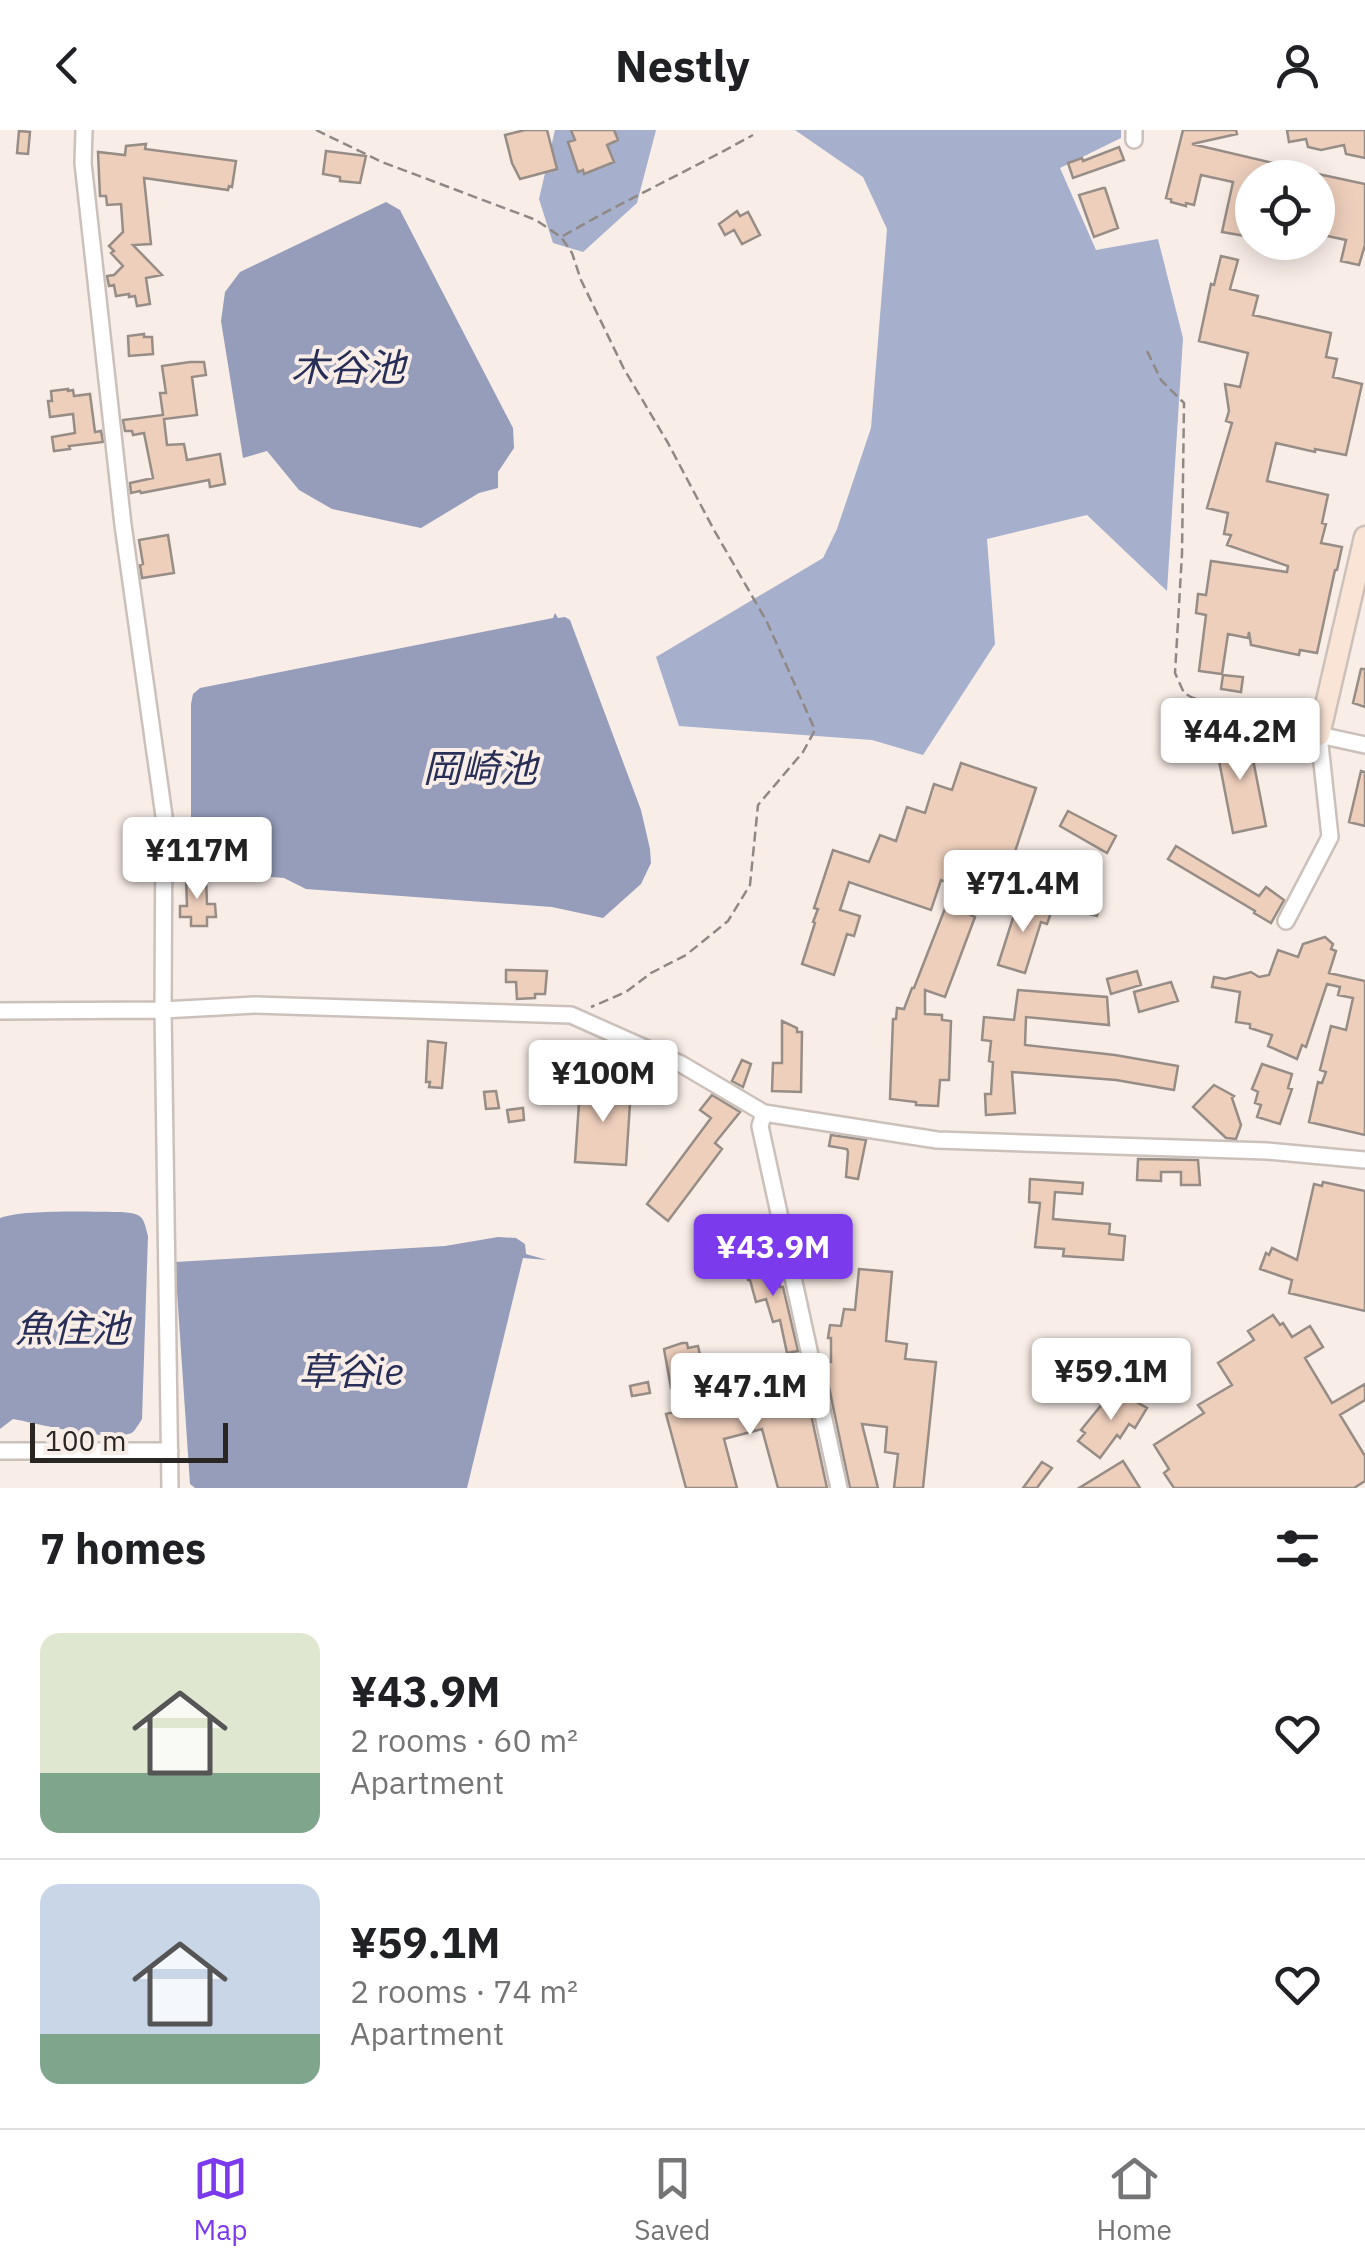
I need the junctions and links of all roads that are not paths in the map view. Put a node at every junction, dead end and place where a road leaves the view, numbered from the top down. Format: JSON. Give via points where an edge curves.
{"nodes":[{"id":1,"x":84,"y":130,"type":"edge"},
{"id":2,"x":1365,"y":537,"type":"edge"},
{"id":3,"x":1319,"y":734,"type":"junction"},
{"id":4,"x":1365,"y":745,"type":"edge"},
{"id":5,"x":1286,"y":921,"type":"dead end"},
{"id":6,"x":163,"y":1010,"type":"junction"},
{"id":7,"x":0,"y":1011,"type":"edge"},
{"id":8,"x":764,"y":1113,"type":"junction"},
{"id":9,"x":1365,"y":1160,"type":"edge"},
{"id":10,"x":0,"y":1451,"type":"edge"},
{"id":11,"x":170,"y":1451,"type":"junction"},
{"id":12,"x":170,"y":1488,"type":"edge"},
{"id":13,"x":839,"y":1488,"type":"edge"}],
"edges":[{"from":1,"to":6,"type":"street","via":[[123,525],[164,816]]},
{"from":2,"to":3,"type":"street"},
{"from":3,"to":4,"type":"street"},
{"from":3,"to":5,"type":"street","via":[[1330,836]]},
{"from":6,"to":7,"type":"street"},
{"from":6,"to":8,"type":"street","via":[[571,1014],[680,1064]]},
{"from":6,"to":11,"type":"street"},
{"from":8,"to":9,"type":"street","via":[[937,1140],[1268,1150]]},
{"from":8,"to":13,"type":"street","via":[[760,1126]]},
{"from":10,"to":11,"type":"street"},
{"from":11,"to":12,"type":"street"}]}
